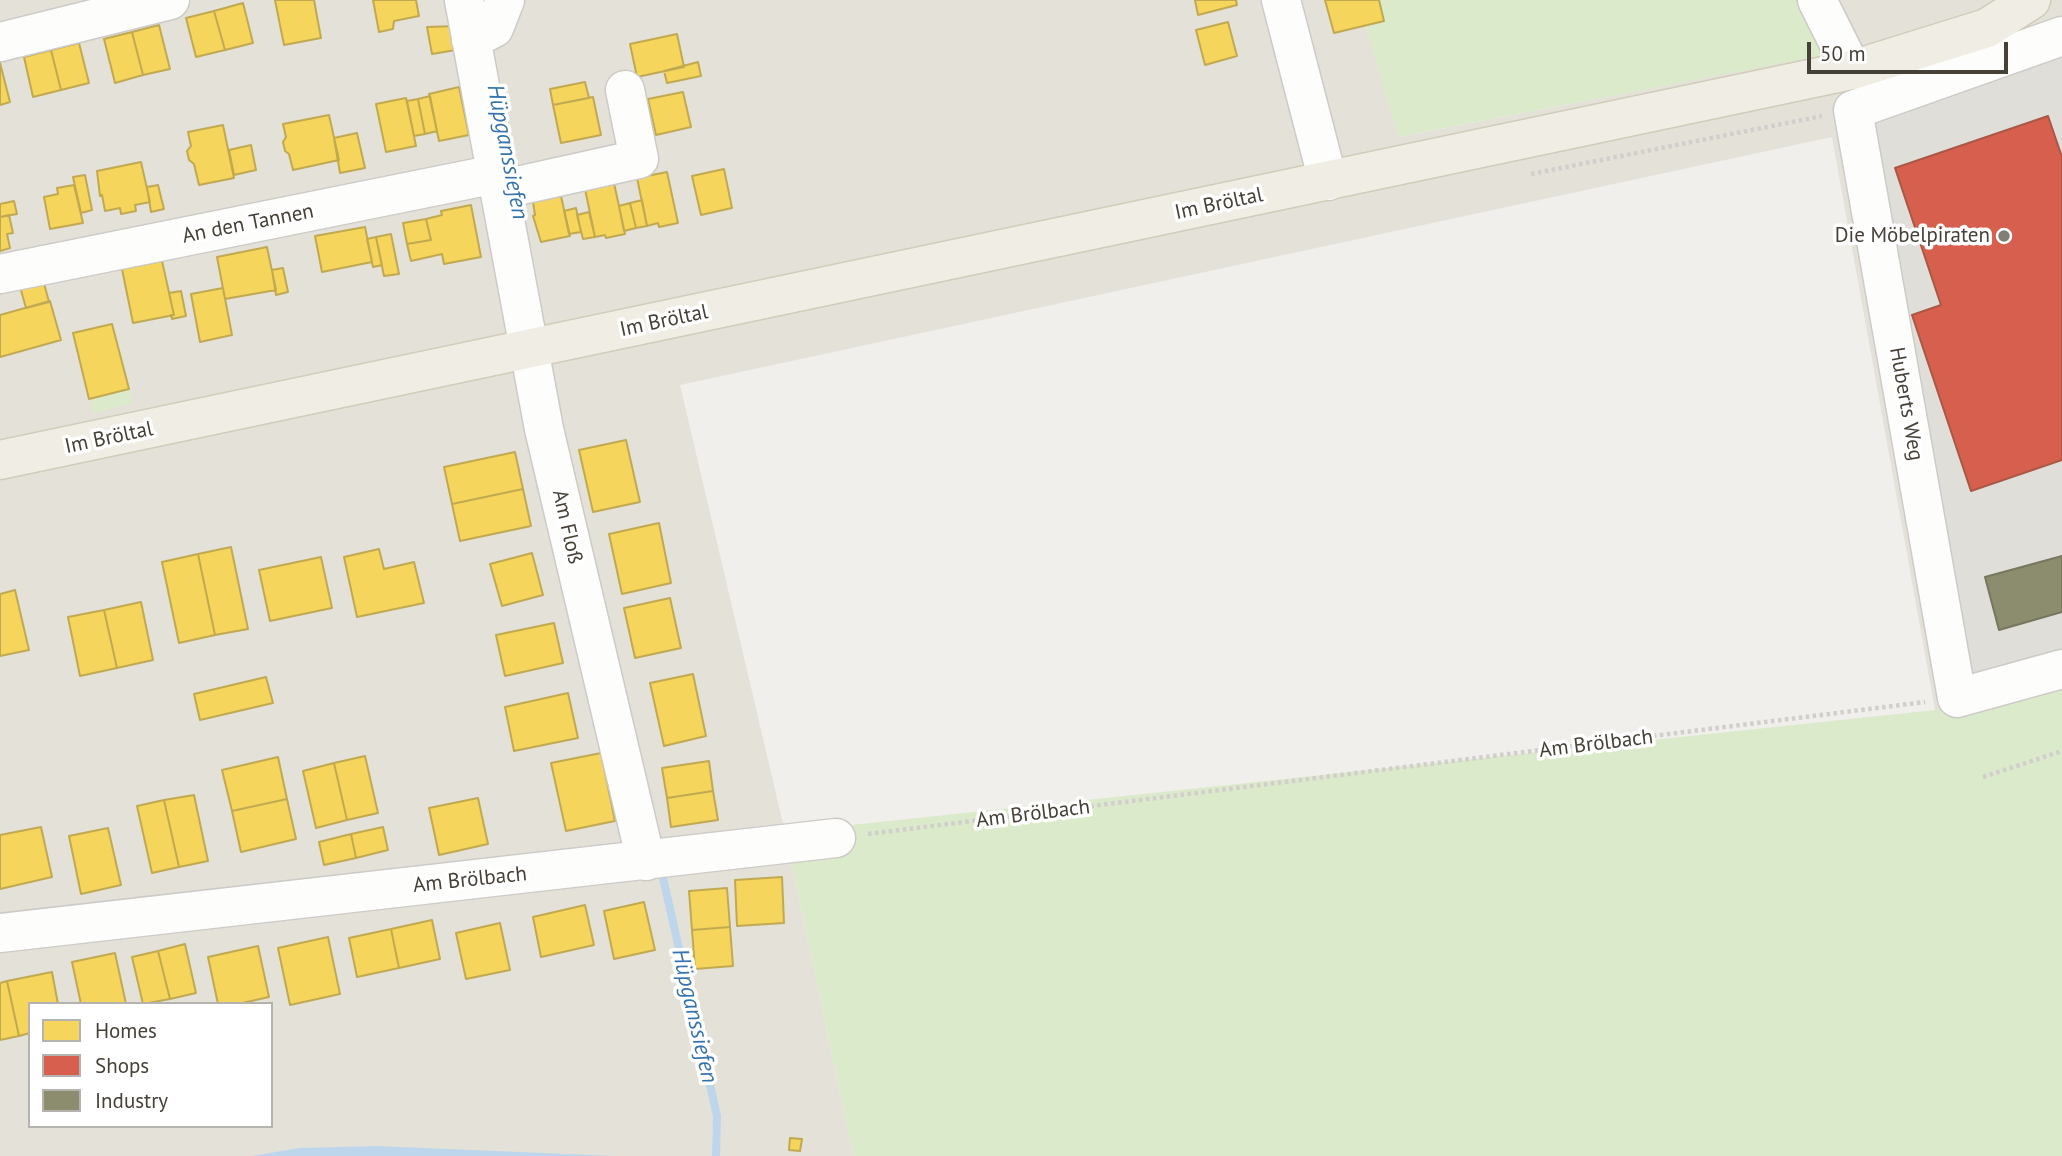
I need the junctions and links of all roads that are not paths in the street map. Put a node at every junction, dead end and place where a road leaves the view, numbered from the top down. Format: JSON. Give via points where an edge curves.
{"nodes":[{"id":1,"x":170,"y":0,"type":"edge"},
{"id":2,"x":464,"y":0,"type":"edge"},
{"id":3,"x":505,"y":0,"type":"edge"},
{"id":4,"x":1281,"y":0,"type":"edge"},
{"id":5,"x":1816,"y":0,"type":"edge"},
{"id":6,"x":2031,"y":0,"type":"edge"},
{"id":7,"x":2062,"y":36,"type":"edge"},
{"id":8,"x":471,"y":40,"type":"junction"},
{"id":9,"x":0,"y":42,"type":"edge"},
{"id":10,"x":1852,"y":71,"type":"junction"},
{"id":11,"x":625,"y":90,"type":"dead end"},
{"id":12,"x":1328,"y":181,"type":"junction"},
{"id":13,"x":506,"y":183,"type":"junction"},
{"id":14,"x":0,"y":274,"type":"edge"},
{"id":15,"x":529,"y":349,"type":"junction"},
{"id":16,"x":1,"y":455,"type":"edge"},
{"id":17,"x":2062,"y":669,"type":"edge"},
{"id":18,"x":836,"y":838,"type":"road end"},
{"id":19,"x":646,"y":861,"type":"junction"},
{"id":20,"x":0,"y":933,"type":"edge"}],
"edges":[{"from":1,"to":9,"type":"street"},
{"from":2,"to":8,"type":"street","name":"Am Floß"},
{"from":3,"to":8,"type":"street","via":[[494,29]]},
{"from":4,"to":12,"type":"street"},
{"from":5,"to":10,"type":"street"},
{"from":6,"to":10,"type":"main road","name":"Im Bröltal","via":[[1986,27]]},
{"from":7,"to":17,"type":"street","name":"Huberts Weg","via":[[1853,110],[1957,698]]},
{"from":8,"to":13,"type":"street","name":"Am Floß"},
{"from":10,"to":12,"type":"main road","name":"Im Bröltal"},
{"from":11,"to":13,"type":"street","via":[[639,159]]},
{"from":12,"to":15,"type":"main road","name":"Im Bröltal"},
{"from":13,"to":14,"type":"street","name":"An den Tannen"},
{"from":13,"to":15,"type":"street","name":"Am Floß"},
{"from":15,"to":16,"type":"main road","name":"Im Bröltal"},
{"from":15,"to":19,"type":"street","name":"Am Floß"},
{"from":18,"to":19,"type":"street","name":"Am Brölbach"},
{"from":19,"to":20,"type":"street","name":"Am Brölbach"}]}
